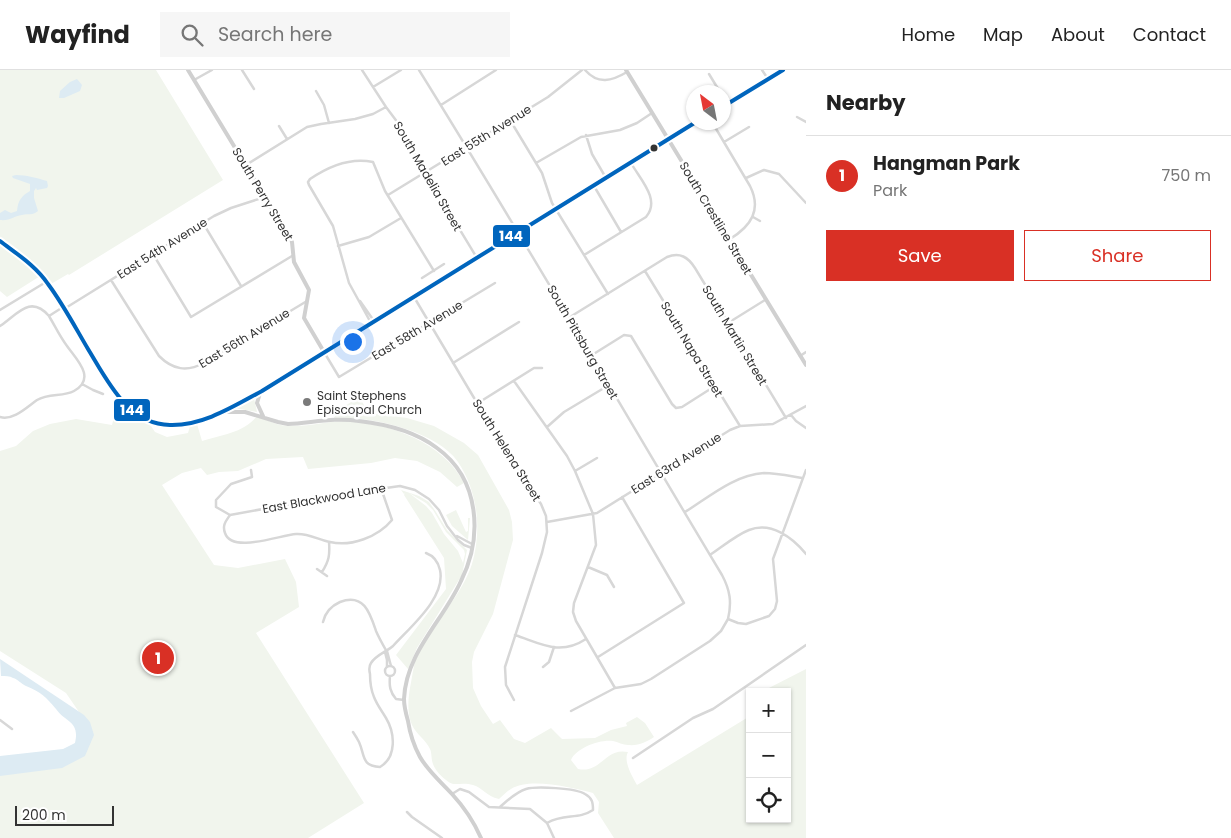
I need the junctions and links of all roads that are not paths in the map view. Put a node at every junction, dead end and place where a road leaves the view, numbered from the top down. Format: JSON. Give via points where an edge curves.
{"nodes":[{"id":1,"x":188,"y":70,"type":"edge"},
{"id":2,"x":212,"y":70,"type":"edge"},
{"id":3,"x":242,"y":70,"type":"edge"},
{"id":4,"x":362,"y":70,"type":"edge"},
{"id":5,"x":401,"y":70,"type":"edge"},
{"id":6,"x":419,"y":70,"type":"edge"},
{"id":7,"x":496,"y":70,"type":"edge"},
{"id":8,"x":583,"y":70,"type":"edge"},
{"id":9,"x":762,"y":70,"type":"edge"},
{"id":10,"x":783,"y":70,"type":"edge"},
{"id":11,"x":627,"y":71,"type":"edge"},
{"id":12,"x":708,"y":74,"type":"dead end"},
{"id":13,"x":768,"y":79,"type":"junction"},
{"id":14,"x":194,"y":80,"type":"junction"},
{"id":15,"x":715,"y":85,"type":"edge"},
{"id":16,"x":373,"y":88,"type":"junction"},
{"id":17,"x":254,"y":89,"type":"dead end"},
{"id":18,"x":316,"y":91,"type":"dead end"},
{"id":19,"x":731,"y":101,"type":"edge"},
{"id":20,"x":441,"y":104,"type":"junction"},
{"id":21,"x":386,"y":107,"type":"junction"},
{"id":22,"x":652,"y":113,"type":"junction"},
{"id":23,"x":797,"y":117,"type":"dead end"},
{"id":24,"x":510,"y":120,"type":"junction"},
{"id":25,"x":329,"y":122,"type":"junction"},
{"id":26,"x":806,"y":122,"type":"edge"},
{"id":27,"x":279,"y":126,"type":"dead end"},
{"id":28,"x":749,"y":127,"type":"dead end"},
{"id":29,"x":686,"y":129,"type":"edge"},
{"id":30,"x":717,"y":130,"type":"edge"},
{"id":31,"x":586,"y":135,"type":"junction"},
{"id":32,"x":287,"y":139,"type":"junction"},
{"id":33,"x":669,"y":140,"type":"junction"},
{"id":34,"x":724,"y":142,"type":"junction"},
{"id":35,"x":467,"y":147,"type":"junction"},
{"id":36,"x":536,"y":163,"type":"junction"},
{"id":37,"x":631,"y":163,"type":"junction"},
{"id":38,"x":246,"y":165,"type":"junction"},
{"id":39,"x":425,"y":173,"type":"junction"},
{"id":40,"x":606,"y":178,"type":"junction"},
{"id":41,"x":746,"y":178,"type":"junction"},
{"id":42,"x":594,"y":186,"type":"junction"},
{"id":43,"x":388,"y":195,"type":"junction"},
{"id":44,"x":265,"y":197,"type":"junction"},
{"id":45,"x":806,"y":202,"type":"edge"},
{"id":46,"x":556,"y":209,"type":"junction"},
{"id":47,"x":753,"y":217,"type":"junction"},
{"id":48,"x":402,"y":218,"type":"junction"},
{"id":49,"x":760,"y":221,"type":"dead end"},
{"id":50,"x":202,"y":223,"type":"junction"},
{"id":51,"x":621,"y":232,"type":"junction"},
{"id":52,"x":518,"y":233,"type":"junction"},
{"id":53,"x":729,"y":239,"type":"junction"},
{"id":54,"x":0,"y":241,"type":"edge"},
{"id":55,"x":338,"y":246,"type":"junction"},
{"id":56,"x":152,"y":254,"type":"junction"},
{"id":57,"x":584,"y":255,"type":"junction"},
{"id":58,"x":292,"y":256,"type":"junction"},
{"id":59,"x":477,"y":258,"type":"junction"},
{"id":60,"x":444,"y":264,"type":"dead end"},
{"id":61,"x":434,"y":271,"type":"junction"},
{"id":62,"x":645,"y":271,"type":"junction"},
{"id":63,"x":422,"y":278,"type":"dead end"},
{"id":64,"x":111,"y":280,"type":"junction"},
{"id":65,"x":47,"y":282,"type":"junction"},
{"id":66,"x":495,"y":283,"type":"dead end"},
{"id":67,"x":241,"y":286,"type":"junction"},
{"id":68,"x":608,"y":294,"type":"junction"},
{"id":69,"x":414,"y":297,"type":"junction"},
{"id":70,"x":766,"y":300,"type":"junction"},
{"id":71,"x":307,"y":301,"type":"junction"},
{"id":72,"x":64,"y":308,"type":"junction"},
{"id":73,"x":0,"y":310,"type":"edge"},
{"id":74,"x":49,"y":316,"type":"junction"},
{"id":75,"x":570,"y":317,"type":"junction"},
{"id":76,"x":372,"y":322,"type":"junction"},
{"id":77,"x":428,"y":322,"type":"junction"},
{"id":78,"x":519,"y":322,"type":"dead end"},
{"id":79,"x":728,"y":323,"type":"junction"},
{"id":80,"x":0,"y":326,"type":"edge"},
{"id":81,"x":324,"y":352,"type":"junction"},
{"id":82,"x":806,"y":352,"type":"edge"},
{"id":83,"x":592,"y":355,"type":"junction"},
{"id":84,"x":800,"y":356,"type":"junction"},
{"id":85,"x":453,"y":363,"type":"junction"},
{"id":86,"x":806,"y":365,"type":"edge"},
{"id":87,"x":542,"y":368,"type":"dead end"},
{"id":88,"x":339,"y":377,"type":"joint"},
{"id":89,"x":514,"y":381,"type":"junction"},
{"id":90,"x":82,"y":384,"type":"junction"},
{"id":91,"x":609,"y":385,"type":"junction"},
{"id":92,"x":715,"y":386,"type":"junction"},
{"id":93,"x":262,"y":391,"type":"junction"},
{"id":94,"x":103,"y":394,"type":"dead end"},
{"id":95,"x":478,"y":403,"type":"junction"},
{"id":96,"x":806,"y":406,"type":"edge"},
{"id":97,"x":219,"y":412,"type":"junction"},
{"id":98,"x":791,"y":415,"type":"junction"},
{"id":99,"x":0,"y":417,"type":"edge"},
{"id":100,"x":264,"y":418,"type":"junction"},
{"id":101,"x":786,"y":418,"type":"junction"},
{"id":102,"x":740,"y":426,"type":"junction"},
{"id":103,"x":546,"y":427,"type":"junction"},
{"id":104,"x":806,"y":428,"type":"edge"},
{"id":105,"x":596,"y":458,"type":"dead end"},
{"id":106,"x":251,"y":470,"type":"dead end"},
{"id":107,"x":806,"y":470,"type":"edge"},
{"id":108,"x":575,"y":471,"type":"junction"},
{"id":109,"x":661,"y":472,"type":"junction"},
{"id":110,"x":802,"y":478,"type":"junction"},
{"id":111,"x":381,"y":488,"type":"junction"},
{"id":112,"x":622,"y":497,"type":"junction"},
{"id":113,"x":685,"y":512,"type":"junction"},
{"id":114,"x":593,"y":514,"type":"junction"},
{"id":115,"x":230,"y":515,"type":"junction"},
{"id":116,"x":547,"y":522,"type":"junction"},
{"id":117,"x":782,"y":533,"type":"junction"},
{"id":118,"x":329,"y":542,"type":"junction"},
{"id":119,"x":472,"y":546,"type":"junction"},
{"id":120,"x":426,"y":553,"type":"dead end"},
{"id":121,"x":710,"y":554,"type":"junction"},
{"id":122,"x":806,"y":554,"type":"edge"},
{"id":123,"x":588,"y":567,"type":"junction"},
{"id":124,"x":317,"y":569,"type":"dead end"},
{"id":125,"x":322,"y":572,"type":"junction"},
{"id":126,"x":327,"y":576,"type":"dead end"},
{"id":127,"x":614,"y":587,"type":"dead end"},
{"id":128,"x":728,"y":619,"type":"junction"},
{"id":129,"x":322,"y":622,"type":"dead end"},
{"id":130,"x":515,"y":635,"type":"junction"},
{"id":131,"x":586,"y":639,"type":"junction"},
{"id":132,"x":806,"y":645,"type":"edge"},
{"id":133,"x":554,"y":647,"type":"junction"},
{"id":134,"x":386,"y":652,"type":"junction"},
{"id":135,"x":598,"y":658,"type":"junction"},
{"id":136,"x":389,"y":667,"type":"junction"},
{"id":137,"x":543,"y":667,"type":"dead end"},
{"id":138,"x":390,"y":676,"type":"junction"},
{"id":139,"x":616,"y":688,"type":"junction"},
{"id":140,"x":404,"y":700,"type":"junction"},
{"id":141,"x":514,"y":700,"type":"dead end"},
{"id":142,"x":571,"y":711,"type":"dead end"},
{"id":143,"x":0,"y":720,"type":"edge"},
{"id":144,"x":12,"y":729,"type":"dead end"},
{"id":145,"x":353,"y":732,"type":"dead end"},
{"id":146,"x":633,"y":758,"type":"dead end"},
{"id":147,"x":452,"y":794,"type":"junction"},
{"id":148,"x":500,"y":807,"type":"junction"},
{"id":149,"x":407,"y":812,"type":"dead end"},
{"id":150,"x":547,"y":823,"type":"junction"},
{"id":151,"x":442,"y":838,"type":"edge"},
{"id":152,"x":481,"y":838,"type":"edge"},
{"id":153,"x":554,"y":838,"type":"edge"}],
"edges":[{"from":1,"to":14,"type":"main road","name":"South Perry Street"},
{"from":2,"to":14,"type":"street"},
{"from":3,"to":17,"type":"street"},
{"from":4,"to":16,"type":"street","name":"South Madelia Street"},
{"from":5,"to":16,"type":"street"},
{"from":6,"to":20,"type":"street","name":"South Pittsburg Street"},
{"from":7,"to":20,"type":"street"},
{"from":8,"to":11,"type":"street","name":"East 55th Avenue","via":[[605,81]]},
{"from":8,"to":24,"type":"street","name":"East 55th Avenue"},
{"from":9,"to":13,"type":"street"},
{"from":10,"to":13,"type":"main road"},
{"from":11,"to":22,"type":"main road","name":"South Crestline Street"},
{"from":12,"to":15,"type":"street"},
{"from":13,"to":19,"type":"main road"},
{"from":14,"to":38,"type":"main road","name":"South Perry Street"},
{"from":16,"to":21,"type":"street","name":"South Madelia Street"},
{"from":18,"to":25,"type":"street"},
{"from":20,"to":35,"type":"street","name":"South Pittsburg Street"},
{"from":21,"to":25,"type":"street","via":[[355,120]]},
{"from":21,"to":39,"type":"street","name":"South Madelia Street","via":[[404,130]]},
{"from":22,"to":31,"type":"street","via":[[620,130]]},
{"from":22,"to":33,"type":"main road","name":"South Crestline Street"},
{"from":23,"to":26,"type":"street"},
{"from":24,"to":35,"type":"street","name":"East 55th Avenue"},
{"from":24,"to":36,"type":"street"},
{"from":25,"to":32,"type":"street","via":[[307,127]]},
{"from":27,"to":32,"type":"street"},
{"from":28,"to":34,"type":"street"},
{"from":29,"to":33,"type":"main road"},
{"from":30,"to":34,"type":"street"},
{"from":31,"to":36,"type":"street"},
{"from":31,"to":40,"type":"street","via":[[592,154]]},
{"from":32,"to":38,"type":"street"},
{"from":33,"to":37,"type":"main road"},
{"from":33,"to":53,"type":"main road","name":"South Crestline Street"},
{"from":34,"to":41,"type":"street"},
{"from":35,"to":39,"type":"street","name":"East 55th Avenue"},
{"from":35,"to":52,"type":"street","name":"South Pittsburg Street"},
{"from":36,"to":46,"type":"street"},
{"from":37,"to":40,"type":"main road"},
{"from":37,"to":51,"type":"street","via":[[650,195],[652,206],[646,217]]},
{"from":38,"to":44,"type":"main road","name":"South Perry Street"},
{"from":39,"to":43,"type":"street","name":"East 55th Avenue"},
{"from":39,"to":59,"type":"street","name":"South Madelia Street"},
{"from":40,"to":42,"type":"main road"},
{"from":41,"to":45,"type":"street","via":[[764,170],[779,174]]},
{"from":41,"to":47,"type":"street","via":[[754,196]]},
{"from":42,"to":46,"type":"main road"},
{"from":42,"to":51,"type":"street"},
{"from":43,"to":48,"type":"street"},
{"from":43,"to":55,"type":"street","via":[[373,162],[337,164],[308,182],[333,226]]},
{"from":44,"to":50,"type":"street","name":"East 54th Avenue","via":[[231,208]]},
{"from":44,"to":58,"type":"main road","name":"South Perry Street","via":[[292,242]]},
{"from":46,"to":52,"type":"main road"},
{"from":46,"to":57,"type":"street"},
{"from":47,"to":49,"type":"street"},
{"from":47,"to":53,"type":"street","via":[[746,228]]},
{"from":48,"to":55,"type":"street","via":[[369,237]]},
{"from":48,"to":61,"type":"street"},
{"from":50,"to":56,"type":"street","name":"East 54th Avenue"},
{"from":50,"to":67,"type":"street"},
{"from":51,"to":57,"type":"street"},
{"from":52,"to":59,"type":"main road"},
{"from":52,"to":75,"type":"street","name":"South Pittsburg Street"},
{"from":53,"to":70,"type":"main road","name":"South Crestline Street"},
{"from":54,"to":65,"type":"main road"},
{"from":55,"to":76,"type":"street","via":[[349,283]]},
{"from":56,"to":64,"type":"street","name":"East 54th Avenue"},
{"from":56,"to":67,"type":"street","via":[[191,317]]},
{"from":57,"to":68,"type":"street"},
{"from":58,"to":67,"type":"street"},
{"from":58,"to":71,"type":"main road","name":"South Perry Street","via":[[309,288]]},
{"from":59,"to":69,"type":"main road"},
{"from":60,"to":61,"type":"street"},
{"from":61,"to":63,"type":"street"},
{"from":62,"to":68,"type":"street"},
{"from":62,"to":79,"type":"street","name":"South Martin Street","via":[[671,255],[681,255],[690,261]]},
{"from":62,"to":92,"type":"street","name":"South Napa Street"},
{"from":64,"to":71,"type":"street","name":"East 56th Avenue","via":[[159,356],[166,364],[180,369],[204,363]]},
{"from":64,"to":72,"type":"street","name":"East 54th Avenue"},
{"from":65,"to":72,"type":"main road"},
{"from":65,"to":73,"type":"street"},
{"from":66,"to":77,"type":"street","name":"East 58th Avenue"},
{"from":68,"to":75,"type":"street"},
{"from":69,"to":76,"type":"main road"},
{"from":69,"to":77,"type":"street","name":"South Helena Street"},
{"from":70,"to":79,"type":"street"},
{"from":70,"to":84,"type":"main road","name":"South Crestline Street"},
{"from":71,"to":81,"type":"main road","name":"South Perry Street","via":[[305,320]]},
{"from":72,"to":74,"type":"street","name":"East 54th Avenue"},
{"from":72,"to":97,"type":"main road","via":[[116,394],[129,409],[144,419],[165,425],[200,421]]},
{"from":74,"to":80,"type":"street","via":[[36,307],[26,308]]},
{"from":74,"to":90,"type":"street","via":[[83,367]]},
{"from":75,"to":83,"type":"street","name":"South Pittsburg Street"},
{"from":76,"to":81,"type":"main road"},
{"from":77,"to":85,"type":"street","name":"South Helena Street"},
{"from":77,"to":88,"type":"street","name":"East 58th Avenue"},
{"from":78,"to":85,"type":"street"},
{"from":79,"to":101,"type":"street","name":"South Martin Street"},
{"from":81,"to":88,"type":"street","name":"South Perry Street"},
{"from":81,"to":93,"type":"main road"},
{"from":82,"to":84,"type":"street"},
{"from":83,"to":91,"type":"street","name":"South Pittsburg Street"},
{"from":83,"to":92,"type":"street","via":[[629,335],[676,408]]},
{"from":84,"to":86,"type":"main road","name":"South Crestline Street"},
{"from":85,"to":95,"type":"street","name":"South Helena Street"},
{"from":87,"to":89,"type":"street","via":[[534,368]]},
{"from":89,"to":95,"type":"street"},
{"from":89,"to":103,"type":"street"},
{"from":90,"to":94,"type":"street"},
{"from":90,"to":99,"type":"street","via":[[77,390],[42,398],[12,417]]},
{"from":91,"to":103,"type":"street"},
{"from":91,"to":109,"type":"street","name":"South Pittsburg Street"},
{"from":92,"to":102,"type":"street","name":"South Napa Street"},
{"from":93,"to":97,"type":"main road"},
{"from":93,"to":100,"type":"main road","via":[[257,404]]},
{"from":95,"to":116,"type":"street","name":"South Helena Street","via":[[508,456],[541,504]]},
{"from":96,"to":98,"type":"street","name":"East 63rd Avenue"},
{"from":97,"to":100,"type":"main road","via":[[245,412]]},
{"from":98,"to":101,"type":"street","name":"East 63rd Avenue"},
{"from":98,"to":104,"type":"street"},
{"from":100,"to":119,"type":"main road","via":[[288,424],[358,420],[430,443],[445,453],[465,481],[475,517]]},
{"from":101,"to":102,"type":"street","name":"East 63rd Avenue","via":[[769,425]]},
{"from":102,"to":109,"type":"street","name":"East 63rd Avenue"},
{"from":103,"to":108,"type":"street"},
{"from":105,"to":108,"type":"street"},
{"from":106,"to":115,"type":"street","via":[[252,477],[231,484],[216,500],[216,507]]},
{"from":107,"to":110,"type":"street"},
{"from":108,"to":114,"type":"street"},
{"from":109,"to":112,"type":"street","name":"East 63rd Avenue"},
{"from":109,"to":113,"type":"street","name":"South Pittsburg Street"},
{"from":110,"to":113,"type":"street","via":[[770,473],[750,475],[736,480]]},
{"from":110,"to":117,"type":"street"},
{"from":111,"to":115,"type":"street","name":"East Blackwood Lane"},
{"from":111,"to":118,"type":"street","via":[[392,522],[355,542]]},
{"from":111,"to":119,"type":"street","name":"East Blackwood Lane","via":[[400,486],[423,494],[435,504],[456,536]]},
{"from":112,"to":114,"type":"street","name":"East 63rd Avenue"},
{"from":112,"to":135,"type":"street","via":[[684,603]]},
{"from":113,"to":121,"type":"street","name":"South Pittsburg Street"},
{"from":114,"to":116,"type":"street","name":"East 63rd Avenue"},
{"from":114,"to":123,"type":"street","via":[[596,541]]},
{"from":115,"to":118,"type":"street","via":[[224,528],[228,538],[234,542],[300,534]]},
{"from":116,"to":130,"type":"street","via":[[542,553]]},
{"from":117,"to":121,"type":"street","via":[[750,529]]},
{"from":117,"to":122,"type":"street"},
{"from":117,"to":128,"type":"street","via":[[773,559],[775,609],[769,616],[746,624]]},
{"from":118,"to":125,"type":"street","via":[[330,556]]},
{"from":119,"to":140,"type":"main road","via":[[458,588],[418,651]]},
{"from":120,"to":134,"type":"street","via":[[432,556],[439,568],[440,587],[435,597]]},
{"from":121,"to":128,"type":"street","name":"South Pittsburg Street","via":[[730,594]]},
{"from":123,"to":127,"type":"street","via":[[607,575]]},
{"from":123,"to":131,"type":"street","via":[[573,609]]},
{"from":124,"to":125,"type":"street"},
{"from":125,"to":126,"type":"street"},
{"from":128,"to":139,"type":"street","via":[[710,641],[652,679]]},
{"from":129,"to":134,"type":"street","via":[[325,614],[338,603],[355,600],[369,611]]},
{"from":130,"to":133,"type":"street"},
{"from":130,"to":141,"type":"street","via":[[505,677]]},
{"from":131,"to":133,"type":"street","via":[[572,647]]},
{"from":131,"to":135,"type":"street"},
{"from":132,"to":146,"type":"street","via":[[713,709],[693,718]]},
{"from":133,"to":137,"type":"street"},
{"from":134,"to":136,"type":"street"},
{"from":134,"to":145,"type":"street","via":[[375,658],[369,669],[370,687],[391,731],[392,746],[388,760],[380,767],[369,764]]},
{"from":135,"to":139,"type":"street"},
{"from":136,"to":138,"type":"street","via":[[385,673]]},
{"from":136,"to":138,"type":"street","via":[[395,668],[394,675]]},
{"from":138,"to":140,"type":"street","via":[[392,694],[396,699]]},
{"from":139,"to":142,"type":"street"},
{"from":140,"to":147,"type":"main road","via":[[410,734],[420,757]]},
{"from":143,"to":144,"type":"street"},
{"from":147,"to":148,"type":"street","via":[[460,789],[489,807]]},
{"from":147,"to":152,"type":"main road"},
{"from":148,"to":150,"type":"street","via":[[530,809]]},
{"from":148,"to":150,"type":"street","via":[[520,791],[537,787],[583,792],[593,803],[593,810],[586,815],[567,815]]},
{"from":149,"to":151,"type":"street"},
{"from":150,"to":153,"type":"street"}]}
